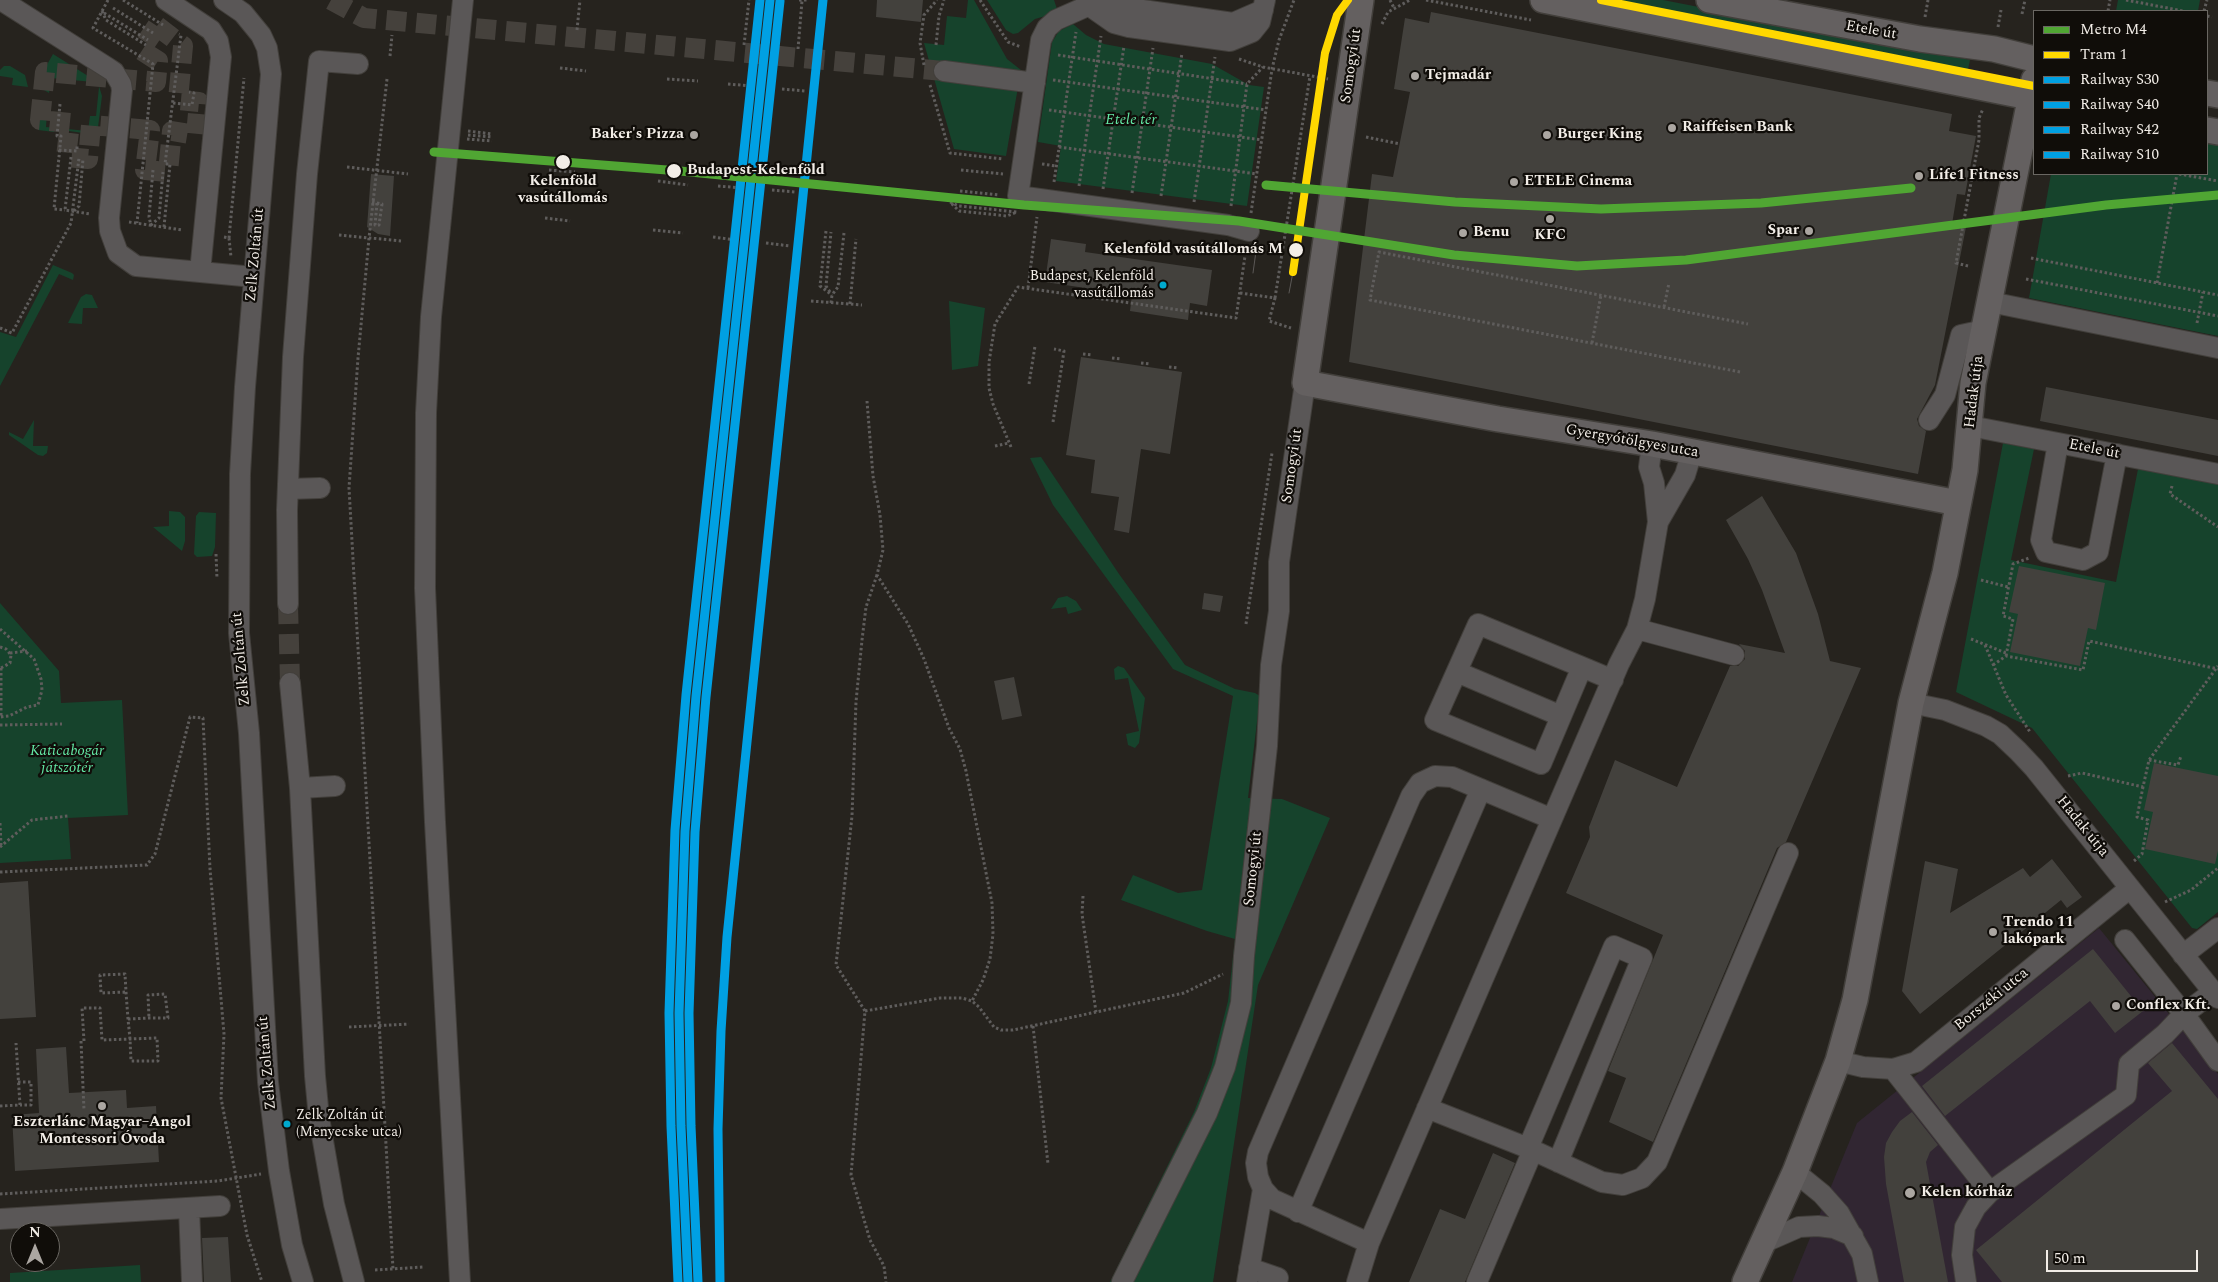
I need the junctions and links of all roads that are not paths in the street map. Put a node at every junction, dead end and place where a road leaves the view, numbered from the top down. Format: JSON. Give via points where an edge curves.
{"nodes":[{"id":1,"x":1,"y":0,"type":"edge"},
{"id":2,"x":166,"y":0,"type":"edge"},
{"id":3,"x":224,"y":0,"type":"edge"},
{"id":4,"x":463,"y":0,"type":"edge"},
{"id":5,"x":1543,"y":0,"type":"edge"},
{"id":6,"x":1709,"y":0,"type":"edge"},
{"id":7,"x":1093,"y":2,"type":"edge"},
{"id":8,"x":1382,"y":4,"type":"edge"},
{"id":9,"x":1264,"y":5,"type":"edge"},
{"id":10,"x":1367,"y":16,"type":"edge"},
{"id":11,"x":2033,"y":59,"type":"edge"},
{"id":12,"x":358,"y":64,"type":"dead end"},
{"id":13,"x":944,"y":71,"type":"tunnel mouth"},
{"id":14,"x":1035,"y":80,"type":"junction"},
{"id":15,"x":2033,"y":92,"type":"edge"},
{"id":16,"x":1249,"y":231,"type":"road end"},
{"id":17,"x":200,"y":272,"type":"junction"},
{"id":18,"x":254,"y":277,"type":"junction"},
{"id":19,"x":1990,"y":302,"type":"junction"},
{"id":20,"x":1984,"y":330,"type":"junction"},
{"id":21,"x":2218,"y":348,"type":"edge"},
{"id":22,"x":1305,"y":383,"type":"junction"},
{"id":23,"x":1929,"y":420,"type":"dead end"},
{"id":24,"x":1970,"y":426,"type":"junction"},
{"id":25,"x":2058,"y":443,"type":"junction"},
{"id":26,"x":1652,"y":444,"type":"junction"},
{"id":27,"x":1692,"y":452,"type":"junction"},
{"id":28,"x":2117,"y":454,"type":"junction"},
{"id":29,"x":2218,"y":474,"type":"edge"},
{"id":30,"x":320,"y":488,"type":"dead end"},
{"id":31,"x":288,"y":489,"type":"junction"},
{"id":32,"x":1958,"y":503,"type":"junction"},
{"id":33,"x":1658,"y":522,"type":"junction"},
{"id":34,"x":288,"y":604,"type":"tunnel mouth"},
{"id":35,"x":1637,"y":629,"type":"junction"},
{"id":36,"x":1734,"y":655,"type":"dead end"},
{"id":37,"x":1582,"y":667,"type":"junction"},
{"id":38,"x":1457,"y":672,"type":"junction"},
{"id":39,"x":1613,"y":680,"type":"junction"},
{"id":40,"x":290,"y":683,"type":"tunnel mouth"},
{"id":41,"x":1911,"y":703,"type":"junction"},
{"id":42,"x":1561,"y":716,"type":"junction"},
{"id":43,"x":335,"y":786,"type":"dead end"},
{"id":44,"x":300,"y":788,"type":"junction"},
{"id":45,"x":1480,"y":790,"type":"junction"},
{"id":46,"x":1552,"y":819,"type":"junction"},
{"id":47,"x":1788,"y":853,"type":"dead end"},
{"id":48,"x":2130,"y":888,"type":"junction"},
{"id":49,"x":2218,"y":928,"type":"edge"},
{"id":50,"x":2125,"y":940,"type":"dead end"},
{"id":51,"x":2183,"y":955,"type":"junction"},
{"id":52,"x":2215,"y":995,"type":"edge"},
{"id":53,"x":2184,"y":1014,"type":"junction"},
{"id":54,"x":1838,"y":1061,"type":"junction"},
{"id":55,"x":2218,"y":1061,"type":"edge"},
{"id":56,"x":1893,"y":1069,"type":"junction"},
{"id":57,"x":1427,"y":1108,"type":"junction"},
{"id":58,"x":1530,"y":1149,"type":"junction"},
{"id":59,"x":1558,"y":1162,"type":"junction"},
{"id":60,"x":1795,"y":1172,"type":"junction"},
{"id":61,"x":1263,"y":1189,"type":"junction"},
{"id":62,"x":1990,"y":1192,"type":"junction"},
{"id":63,"x":220,"y":1206,"type":"dead end"},
{"id":64,"x":189,"y":1208,"type":"junction"},
{"id":65,"x":1298,"y":1212,"type":"junction"},
{"id":66,"x":0,"y":1219,"type":"edge"},
{"id":67,"x":1853,"y":1236,"type":"junction"},
{"id":68,"x":1764,"y":1242,"type":"junction"},
{"id":69,"x":1369,"y":1243,"type":"junction"},
{"id":70,"x":1248,"y":1275,"type":"edge"},
{"id":71,"x":1278,"y":1278,"type":"dead end"},
{"id":72,"x":192,"y":1282,"type":"edge"},
{"id":73,"x":303,"y":1282,"type":"edge"},
{"id":74,"x":354,"y":1282,"type":"edge"},
{"id":75,"x":460,"y":1282,"type":"edge"},
{"id":76,"x":1122,"y":1282,"type":"edge"},
{"id":77,"x":1357,"y":1282,"type":"edge"},
{"id":78,"x":1477,"y":1282,"type":"edge"},
{"id":79,"x":1745,"y":1282,"type":"edge"},
{"id":80,"x":1868,"y":1282,"type":"edge"},
{"id":81,"x":1966,"y":1282,"type":"edge"}],
"edges":[{"from":1,"to":17,"type":"street","via":[[114,72],[121,84],[110,218],[110,231],[118,254],[136,266]]},
{"from":2,"to":17,"type":"street","via":[[211,30],[218,41],[221,57]]},
{"from":3,"to":18,"type":"street","name":"Zelk Zoltán út","via":[[243,13],[267,48],[270,84]]},
{"from":4,"to":75,"type":"street","via":[[431,317],[426,413],[425,570],[430,726]]},
{"from":5,"to":15,"type":"main road"},
{"from":6,"to":11,"type":"main road","name":"Etele út","via":[[1920,40],[1994,49]]},
{"from":7,"to":9,"type":"street","via":[[1094,8],[1114,23],[1128,27],[1230,41],[1252,32],[1260,22]]},
{"from":7,"to":14,"type":"street","via":[[1056,20],[1047,28],[1041,40]]},
{"from":8,"to":10,"type":"main road"},
{"from":10,"to":22,"type":"main road","name":"Somogyi út","via":[[1350,83]]},
{"from":12,"to":31,"type":"street","via":[[319,60],[293,357]]},
{"from":13,"to":14,"type":"street"},
{"from":14,"to":16,"type":"street","via":[[1018,196],[1228,225]]},
{"from":15,"to":19,"type":"main road","name":"Hadak útja"},
{"from":17,"to":18,"type":"street"},
{"from":18,"to":73,"type":"street","name":"Zelk Zoltán út","via":[[240,474],[239,632],[249,734],[268,1082],[290,1236]]},
{"from":19,"to":20,"type":"main road","name":"Hadak útja"},
{"from":19,"to":21,"type":"street"},
{"from":20,"to":23,"type":"street","via":[[1961,335],[1945,395]]},
{"from":20,"to":24,"type":"main road","name":"Hadak útja"},
{"from":22,"to":26,"type":"main road","name":"Gyergyótölgyes utca"},
{"from":22,"to":76,"type":"street","name":"Somogyi út","via":[[1279,562],[1278,611],[1241,1004],[1225,1067],[1207,1113]]},
{"from":24,"to":25,"type":"street","name":"Etele út"},
{"from":24,"to":32,"type":"main road","name":"Hadak útja"},
{"from":25,"to":28,"type":"street","name":"Etele út"},
{"from":25,"to":28,"type":"street","via":[[2041,540],[2046,552],[2083,560],[2098,552]]},
{"from":26,"to":27,"type":"main road","name":"Gyergyótölgyes utca"},
{"from":26,"to":33,"type":"street","via":[[1649,468]]},
{"from":27,"to":32,"type":"main road","name":"Gyergyótölgyes utca"},
{"from":27,"to":33,"type":"street","via":[[1685,475]]},
{"from":28,"to":29,"type":"street","name":"Etele út"},
{"from":30,"to":31,"type":"street"},
{"from":31,"to":34,"type":"street"},
{"from":32,"to":41,"type":"main road","name":"Hadak útja","via":[[1945,573]]},
{"from":33,"to":35,"type":"street"},
{"from":35,"to":36,"type":"street"},
{"from":35,"to":39,"type":"street"},
{"from":37,"to":38,"type":"street","via":[[1478,624]]},
{"from":37,"to":39,"type":"street"},
{"from":37,"to":42,"type":"street"},
{"from":38,"to":42,"type":"street"},
{"from":38,"to":42,"type":"street","via":[[1435,720],[1470,735],[1541,764]]},
{"from":39,"to":46,"type":"street"},
{"from":40,"to":44,"type":"street"},
{"from":41,"to":48,"type":"street","name":"Hadak útja","via":[[1956,714],[2000,734],[2034,768]]},
{"from":41,"to":54,"type":"main road","name":"Hadak útja","via":[[1855,1000]]},
{"from":43,"to":44,"type":"street"},
{"from":44,"to":74,"type":"street","via":[[319,1118],[334,1204]]},
{"from":45,"to":46,"type":"street"},
{"from":45,"to":61,"type":"street","via":[[1452,777],[1435,776],[1420,783],[1411,796],[1258,1152],[1256,1164]]},
{"from":45,"to":65,"type":"street"},
{"from":46,"to":57,"type":"street"},
{"from":47,"to":59,"type":"street","via":[[1657,1162],[1642,1178],[1623,1185],[1602,1182]]},
{"from":48,"to":51,"type":"street","name":"Hadak útja"},
{"from":48,"to":56,"type":"street","name":"Borszéki utca","via":[[1916,1062]]},
{"from":49,"to":51,"type":"street"},
{"from":50,"to":53,"type":"street"},
{"from":51,"to":52,"type":"street","name":"Hadak útja"},
{"from":52,"to":53,"type":"street"},
{"from":53,"to":55,"type":"street"},
{"from":53,"to":62,"type":"street","via":[[2129,1064],[2126,1095]]},
{"from":54,"to":56,"type":"street","name":"Borszéki utca"},
{"from":54,"to":60,"type":"main road"},
{"from":56,"to":62,"type":"street"},
{"from":57,"to":58,"type":"street"},
{"from":57,"to":69,"type":"street"},
{"from":58,"to":59,"type":"street"},
{"from":58,"to":59,"type":"street","via":[[1614,946],[1642,958]]},
{"from":58,"to":78,"type":"street"},
{"from":60,"to":67,"type":"street","via":[[1822,1194]]},
{"from":60,"to":68,"type":"main road"},
{"from":61,"to":65,"type":"street","via":[[1272,1199]]},
{"from":61,"to":70,"type":"street"},
{"from":62,"to":81,"type":"street","via":[[1964,1227],[1962,1254]]},
{"from":63,"to":64,"type":"street"},
{"from":64,"to":66,"type":"street"},
{"from":64,"to":72,"type":"street"},
{"from":65,"to":69,"type":"street"},
{"from":67,"to":68,"type":"street","via":[[1834,1228],[1799,1227]]},
{"from":67,"to":80,"type":"street","via":[[1862,1254]]},
{"from":68,"to":79,"type":"main road"},
{"from":69,"to":77,"type":"street"},
{"from":70,"to":71,"type":"street"}]}
